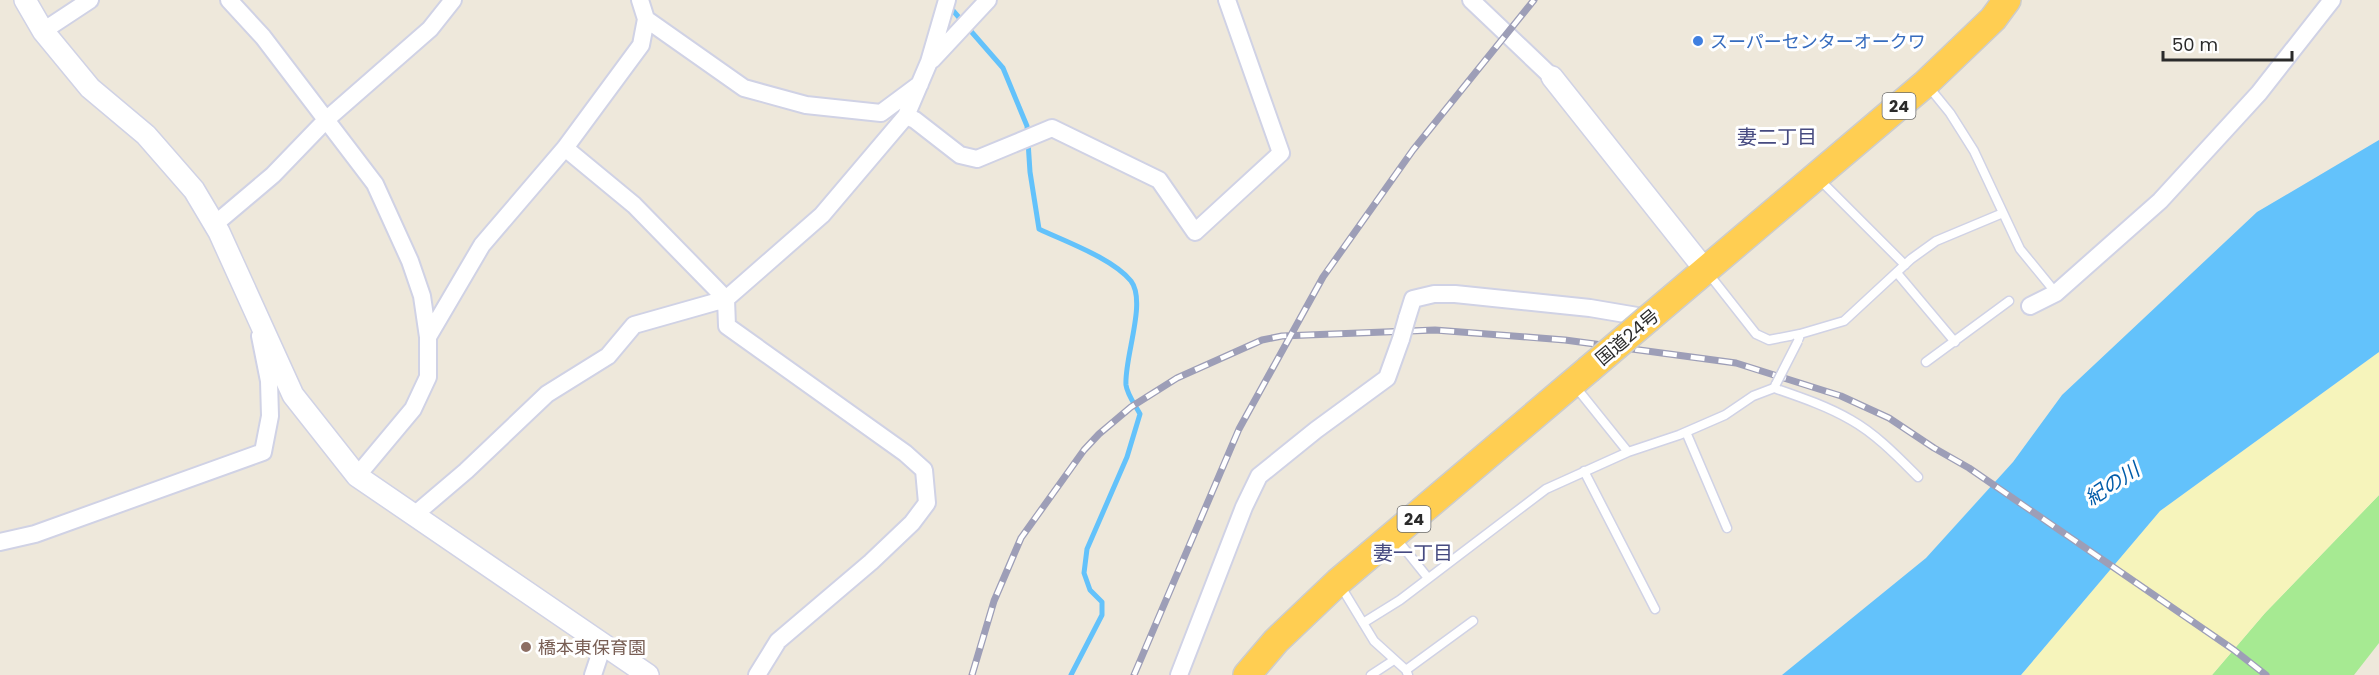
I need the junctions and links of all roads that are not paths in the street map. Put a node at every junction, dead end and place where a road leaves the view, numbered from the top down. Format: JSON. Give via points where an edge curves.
{"nodes":[{"id":1,"x":25,"y":0,"type":"edge"},
{"id":2,"x":90,"y":0,"type":"edge"},
{"id":3,"x":229,"y":0,"type":"edge"},
{"id":4,"x":453,"y":0,"type":"edge"},
{"id":5,"x":640,"y":0,"type":"edge"},
{"id":6,"x":947,"y":0,"type":"edge"},
{"id":7,"x":988,"y":0,"type":"edge"},
{"id":8,"x":1227,"y":0,"type":"edge"},
{"id":9,"x":1471,"y":0,"type":"edge"},
{"id":10,"x":2007,"y":0,"type":"edge"},
{"id":11,"x":2332,"y":0,"type":"edge"},
{"id":12,"x":645,"y":19,"type":"junction"},
{"id":13,"x":43,"y":31,"type":"junction"},
{"id":14,"x":929,"y":63,"type":"junction"},
{"id":15,"x":1552,"y":77,"type":"joint"},
{"id":16,"x":920,"y":83,"type":"junction"},
{"id":17,"x":1925,"y":84,"type":"junction"},
{"id":18,"x":906,"y":116,"type":"junction"},
{"id":19,"x":327,"y":119,"type":"junction"},
{"id":20,"x":565,"y":148,"type":"junction"},
{"id":21,"x":1817,"y":176,"type":"junction"},
{"id":22,"x":2003,"y":213,"type":"junction"},
{"id":23,"x":214,"y":224,"type":"junction"},
{"id":24,"x":1905,"y":265,"type":"junction"},
{"id":25,"x":1706,"y":271,"type":"junction"},
{"id":26,"x":1897,"y":273,"type":"junction"},
{"id":27,"x":2056,"y":293,"type":"junction"},
{"id":28,"x":726,"y":299,"type":"junction"},
{"id":29,"x":2009,"y":301,"type":"dead end"},
{"id":30,"x":2030,"y":306,"type":"dead end"},
{"id":31,"x":255,"y":312,"type":"junction"},
{"id":32,"x":1649,"y":318,"type":"junction"},
{"id":33,"x":428,"y":336,"type":"junction"},
{"id":34,"x":1799,"y":337,"type":"junction"},
{"id":35,"x":1955,"y":342,"type":"junction"},
{"id":36,"x":1926,"y":362,"type":"dead end"},
{"id":37,"x":1580,"y":377,"type":"junction"},
{"id":38,"x":1775,"y":386,"type":"junction"},
{"id":39,"x":1686,"y":432,"type":"junction"},
{"id":40,"x":1628,"y":452,"type":"junction"},
{"id":41,"x":1584,"y":471,"type":"junction"},
{"id":42,"x":357,"y":476,"type":"junction"},
{"id":43,"x":1918,"y":477,"type":"dead end"},
{"id":44,"x":413,"y":516,"type":"junction"},
{"id":45,"x":1727,"y":528,"type":"dead end"},
{"id":46,"x":1394,"y":536,"type":"junction"},
{"id":47,"x":0,"y":542,"type":"edge"},
{"id":48,"x":1428,"y":578,"type":"junction"},
{"id":49,"x":1338,"y":582,"type":"junction"},
{"id":50,"x":1655,"y":609,"type":"dead end"},
{"id":51,"x":1473,"y":621,"type":"dead end"},
{"id":52,"x":1363,"y":622,"type":"junction"},
{"id":53,"x":603,"y":645,"type":"junction"},
{"id":54,"x":1394,"y":660,"type":"junction"},
{"id":55,"x":1407,"y":673,"type":"edge"},
{"id":56,"x":593,"y":675,"type":"edge"},
{"id":57,"x":648,"y":675,"type":"edge"},
{"id":58,"x":757,"y":675,"type":"edge"},
{"id":59,"x":1179,"y":675,"type":"edge"},
{"id":60,"x":1247,"y":675,"type":"edge"},
{"id":61,"x":1371,"y":675,"type":"edge"}],
"edges":[{"from":1,"to":13,"type":"street"},
{"from":2,"to":13,"type":"street"},
{"from":3,"to":19,"type":"street"},
{"from":4,"to":19,"type":"street","via":[[430,29]]},
{"from":5,"to":12,"type":"street"},
{"from":6,"to":14,"type":"street"},
{"from":7,"to":14,"type":"street"},
{"from":8,"to":18,"type":"street","via":[[1281,153],[1195,232],[1159,180],[1052,128],[977,159],[960,155]]},
{"from":9,"to":15,"type":"street"},
{"from":10,"to":17,"type":"highway","name":"国道24号","number":"24","via":[[1994,19]]},
{"from":11,"to":27,"type":"street","via":[[2259,93],[2160,201]]},
{"from":12,"to":16,"type":"street","via":[[744,88],[806,105],[881,113]]},
{"from":12,"to":20,"type":"street","via":[[641,45]]},
{"from":13,"to":23,"type":"street","via":[[90,88],[146,135],[194,190]]},
{"from":14,"to":16,"type":"street"},
{"from":15,"to":25,"type":"street"},
{"from":16,"to":18,"type":"street"},
{"from":17,"to":21,"type":"highway","name":"国道24号","number":"24"},
{"from":17,"to":22,"type":"lane","via":[[1950,112],[1974,150]]},
{"from":18,"to":28,"type":"street","via":[[822,215]]},
{"from":19,"to":23,"type":"street","via":[[273,175]]},
{"from":19,"to":33,"type":"street","via":[[375,184],[410,261],[422,296]]},
{"from":20,"to":28,"type":"street","via":[[634,205]]},
{"from":20,"to":33,"type":"street","via":[[482,245]]},
{"from":21,"to":24,"type":"lane"},
{"from":21,"to":25,"type":"highway","name":"国道24号","number":"24"},
{"from":22,"to":24,"type":"lane","via":[[1936,241]]},
{"from":22,"to":27,"type":"lane","via":[[2020,249]]},
{"from":23,"to":31,"type":"street"},
{"from":24,"to":26,"type":"lane"},
{"from":25,"to":32,"type":"highway","name":"国道24号","number":"24"},
{"from":25,"to":34,"type":"lane","via":[[1756,334],[1769,340]]},
{"from":26,"to":34,"type":"lane","via":[[1844,321]]},
{"from":26,"to":35,"type":"lane"},
{"from":27,"to":30,"type":"street"},
{"from":28,"to":44,"type":"street","via":[[634,325],[608,356],[547,394]]},
{"from":28,"to":58,"type":"street","via":[[728,326],[924,470],[927,503],[871,562],[778,641]]},
{"from":29,"to":35,"type":"lane"},
{"from":31,"to":42,"type":"street","via":[[293,395]]},
{"from":31,"to":47,"type":"street","via":[[269,381],[270,416],[262,452],[35,534]]},
{"from":32,"to":37,"type":"highway","name":"国道24号","number":"24","bridge":true},
{"from":32,"to":59,"type":"street","bridge":true,"via":[[1455,294],[1413,299],[1387,378],[1259,476]]},
{"from":33,"to":42,"type":"street","via":[[428,377],[413,409]]},
{"from":34,"to":38,"type":"lane","bridge":true},
{"from":35,"to":36,"type":"lane"},
{"from":37,"to":40,"type":"lane"},
{"from":37,"to":46,"type":"highway","name":"国道24号","number":"24"},
{"from":38,"to":39,"type":"lane"},
{"from":38,"to":43,"type":"lane","via":[[1854,421]]},
{"from":39,"to":40,"type":"lane"},
{"from":39,"to":45,"type":"lane"},
{"from":40,"to":41,"type":"lane"},
{"from":41,"to":48,"type":"lane","via":[[1546,489]]},
{"from":41,"to":50,"type":"lane"},
{"from":42,"to":44,"type":"street"},
{"from":44,"to":53,"type":"street"},
{"from":46,"to":48,"type":"lane"},
{"from":46,"to":49,"type":"highway","name":"国道24号","number":"24"},
{"from":48,"to":52,"type":"lane"},
{"from":49,"to":52,"type":"lane"},
{"from":49,"to":60,"type":"highway","name":"国道24号","number":"24","via":[[1276,641]]},
{"from":51,"to":55,"type":"lane"},
{"from":52,"to":54,"type":"lane","via":[[1374,641]]},
{"from":53,"to":56,"type":"street"},
{"from":53,"to":57,"type":"street"},
{"from":54,"to":55,"type":"lane"},
{"from":54,"to":61,"type":"lane"}]}
